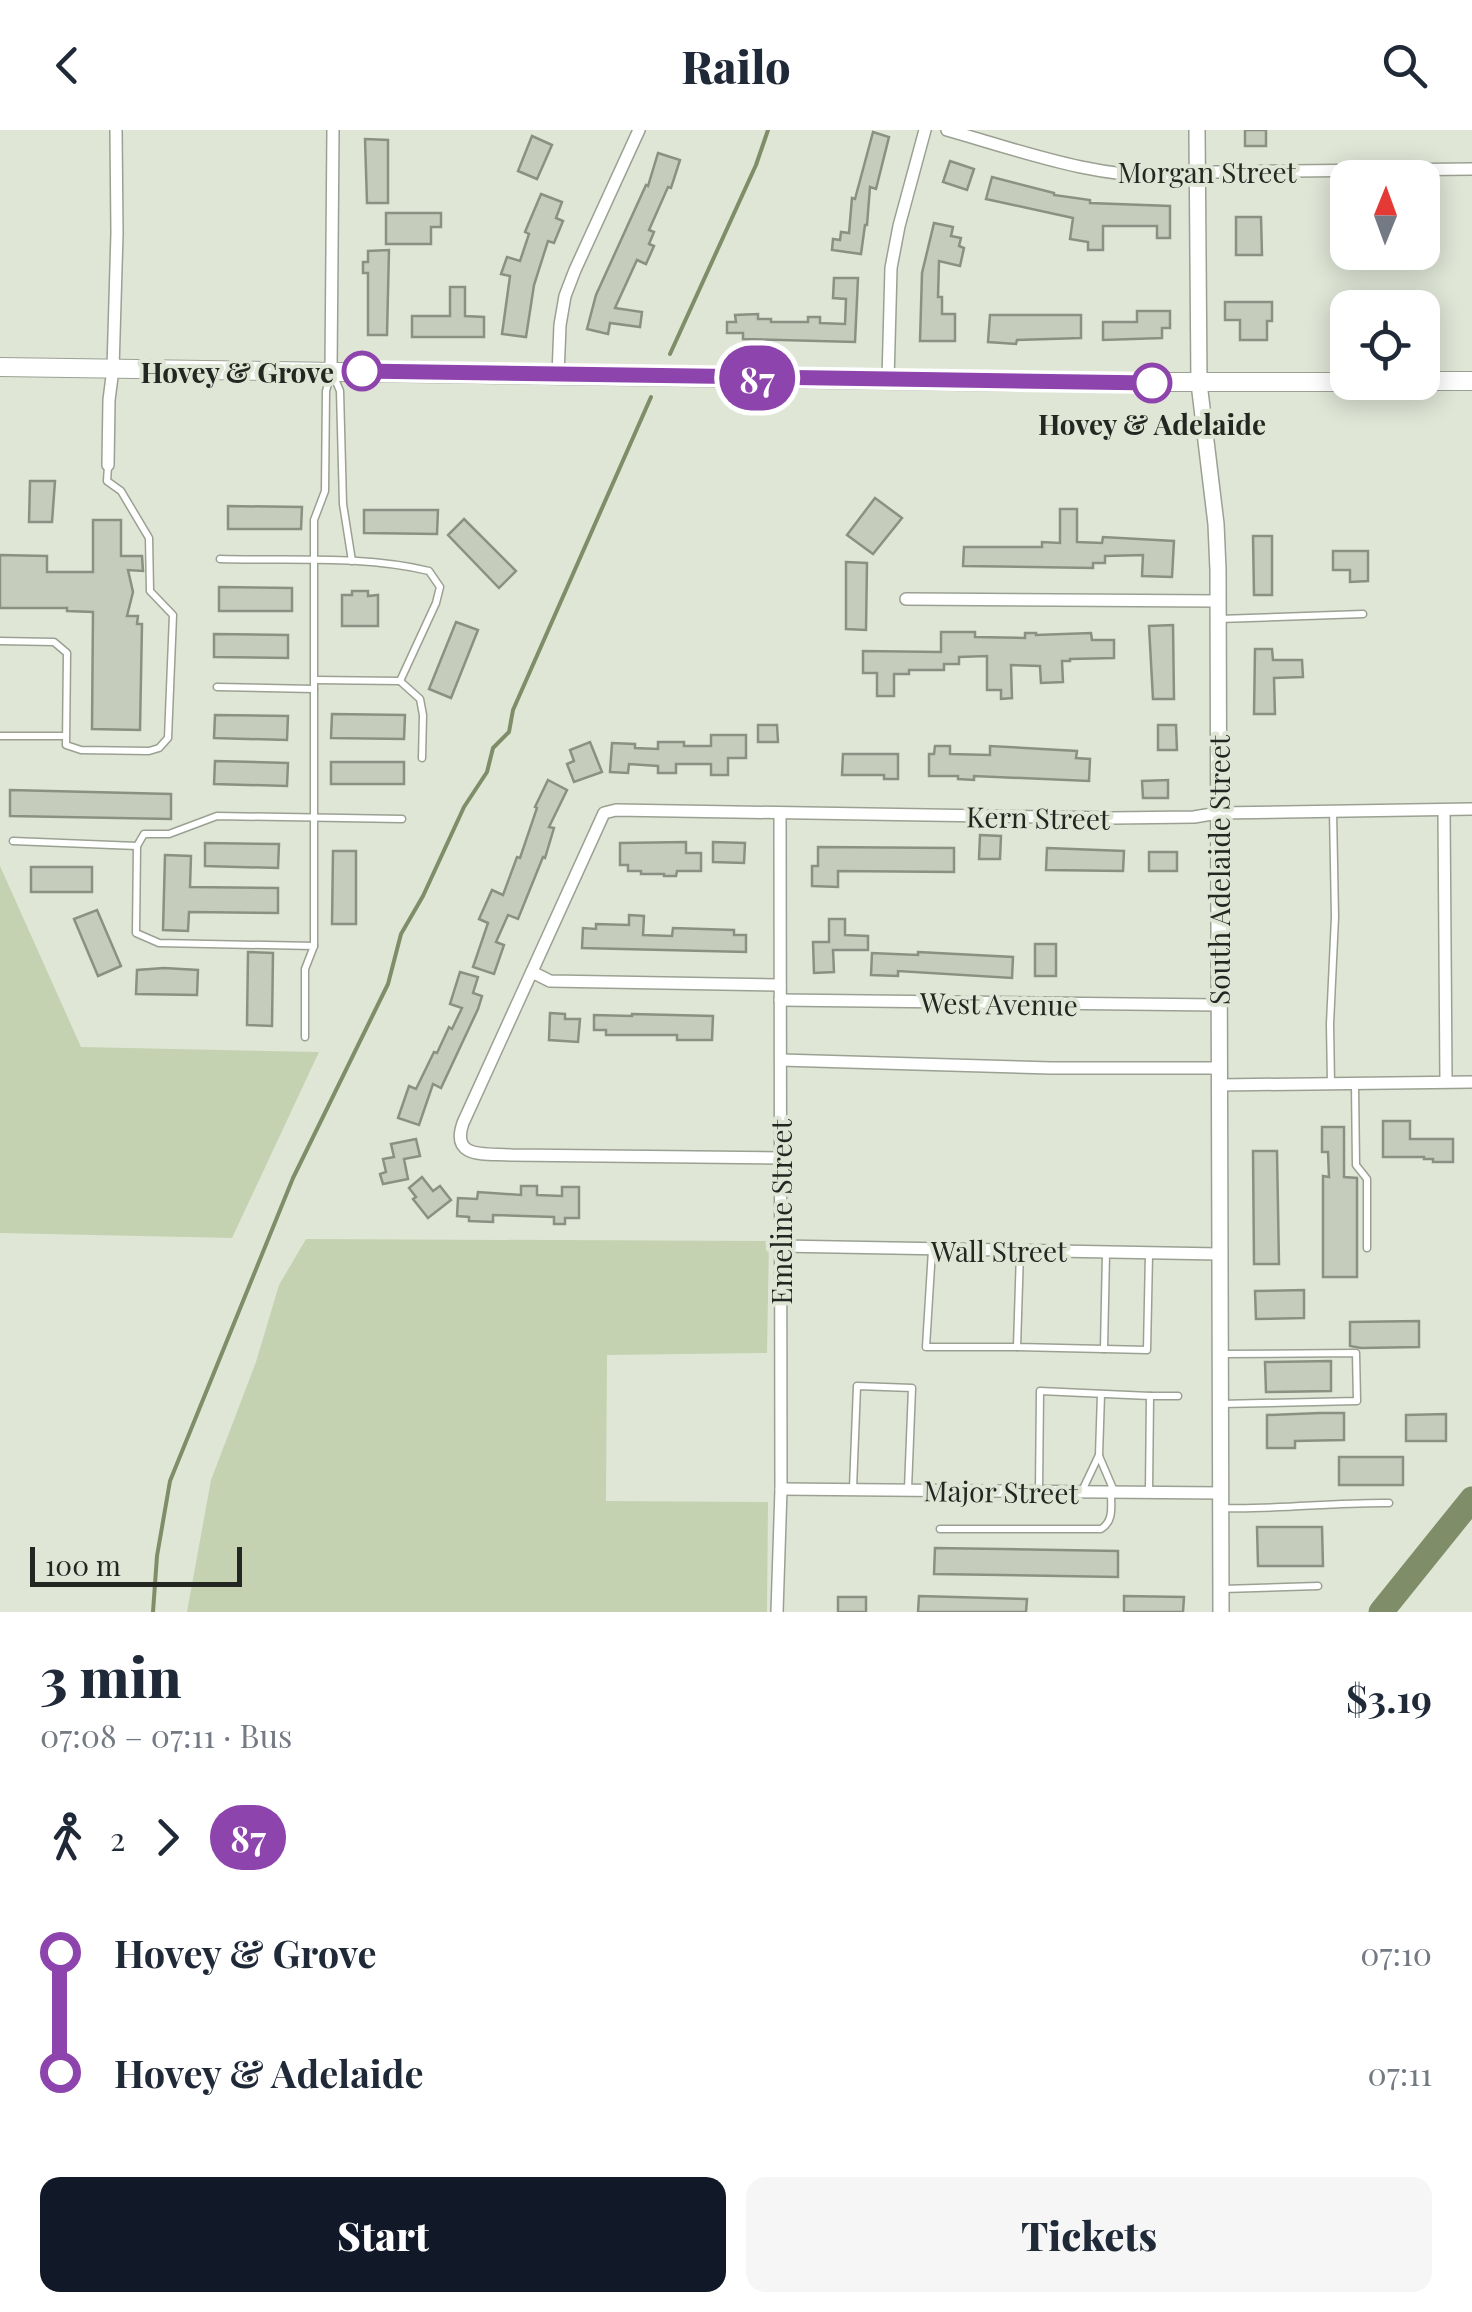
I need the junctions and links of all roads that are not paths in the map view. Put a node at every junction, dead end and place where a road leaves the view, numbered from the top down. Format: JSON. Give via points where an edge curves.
{"nodes":[{"id":1,"x":116,"y":130,"type":"edge"},
{"id":2,"x":333,"y":130,"type":"edge"},
{"id":3,"x":638,"y":130,"type":"edge"},
{"id":4,"x":925,"y":130,"type":"edge"},
{"id":5,"x":947,"y":130,"type":"edge"},
{"id":6,"x":1197,"y":130,"type":"edge"},
{"id":7,"x":1472,"y":170,"type":"edge"},
{"id":8,"x":1197,"y":174,"type":"junction"},
{"id":9,"x":0,"y":367,"type":"edge"},
{"id":10,"x":113,"y":370,"type":"junction"},
{"id":11,"x":331,"y":371,"type":"junction"},
{"id":12,"x":558,"y":375,"type":"junction"},
{"id":13,"x":888,"y":380,"type":"junction"},
{"id":14,"x":1440,"y":381,"type":"edge"},
{"id":15,"x":1472,"y":381,"type":"edge"},
{"id":16,"x":1330,"y":382,"type":"edge"},
{"id":17,"x":1200,"y":384,"type":"junction"},
{"id":18,"x":108,"y":465,"type":"joint"},
{"id":19,"x":325,"y":476,"type":"junction"},
{"id":20,"x":342,"y":476,"type":"junction"},
{"id":21,"x":220,"y":559,"type":"dead end"},
{"id":22,"x":314,"y":561,"type":"junction"},
{"id":23,"x":352,"y":561,"type":"junction"},
{"id":24,"x":906,"y":599,"type":"dead end"},
{"id":25,"x":1218,"y":601,"type":"junction"},
{"id":26,"x":1363,"y":614,"type":"dead end"},
{"id":27,"x":1218,"y":618,"type":"junction"},
{"id":28,"x":0,"y":642,"type":"edge"},
{"id":29,"x":315,"y":680,"type":"junction"},
{"id":30,"x":400,"y":681,"type":"junction"},
{"id":31,"x":217,"y":687,"type":"dead end"},
{"id":32,"x":314,"y":689,"type":"junction"},
{"id":33,"x":0,"y":736,"type":"edge"},
{"id":34,"x":65,"y":736,"type":"junction"},
{"id":35,"x":422,"y":758,"type":"dead end"},
{"id":36,"x":1472,"y":809,"type":"edge"},
{"id":37,"x":1444,"y":810,"type":"junction"},
{"id":38,"x":1333,"y":811,"type":"junction"},
{"id":39,"x":1218,"y":812,"type":"junction"},
{"id":40,"x":780,"y":813,"type":"junction"},
{"id":41,"x":315,"y":817,"type":"junction"},
{"id":42,"x":402,"y":819,"type":"dead end"},
{"id":43,"x":13,"y":842,"type":"dead end"},
{"id":44,"x":136,"y":846,"type":"junction"},
{"id":45,"x":314,"y":946,"type":"junction"},
{"id":46,"x":532,"y":972,"type":"junction"},
{"id":47,"x":780,"y":985,"type":"junction"},
{"id":48,"x":780,"y":1000,"type":"junction"},
{"id":49,"x":1218,"y":1005,"type":"junction"},
{"id":50,"x":305,"y":1037,"type":"dead end"},
{"id":51,"x":781,"y":1060,"type":"junction"},
{"id":52,"x":1219,"y":1077,"type":"junction"},
{"id":53,"x":1446,"y":1081,"type":"junction"},
{"id":54,"x":1472,"y":1082,"type":"edge"},
{"id":55,"x":1331,"y":1085,"type":"junction"},
{"id":56,"x":1355,"y":1085,"type":"junction"},
{"id":57,"x":780,"y":1158,"type":"junction"},
{"id":58,"x":780,"y":1246,"type":"junction"},
{"id":59,"x":1367,"y":1248,"type":"dead end"},
{"id":60,"x":932,"y":1250,"type":"junction"},
{"id":61,"x":1020,"y":1250,"type":"junction"},
{"id":62,"x":1106,"y":1252,"type":"junction"},
{"id":63,"x":1149,"y":1252,"type":"junction"},
{"id":64,"x":1219,"y":1254,"type":"junction"},
{"id":65,"x":1017,"y":1347,"type":"junction"},
{"id":66,"x":1104,"y":1348,"type":"junction"},
{"id":67,"x":1220,"y":1354,"type":"junction"},
{"id":68,"x":1101,"y":1394,"type":"junction"},
{"id":69,"x":1150,"y":1396,"type":"junction"},
{"id":70,"x":1178,"y":1396,"type":"dead end"},
{"id":71,"x":1220,"y":1404,"type":"junction"},
{"id":72,"x":1099,"y":1455,"type":"junction"},
{"id":73,"x":781,"y":1488,"type":"junction"},
{"id":74,"x":853,"y":1489,"type":"junction"},
{"id":75,"x":908,"y":1490,"type":"junction"},
{"id":76,"x":1039,"y":1491,"type":"junction"},
{"id":77,"x":1082,"y":1492,"type":"junction"},
{"id":78,"x":1113,"y":1492,"type":"junction"},
{"id":79,"x":1149,"y":1492,"type":"junction"},
{"id":80,"x":1221,"y":1500,"type":"junction"},
{"id":81,"x":1390,"y":1504,"type":"dead end"},
{"id":82,"x":940,"y":1530,"type":"dead end"},
{"id":83,"x":1318,"y":1586,"type":"dead end"},
{"id":84,"x":1221,"y":1589,"type":"junction"},
{"id":85,"x":777,"y":1612,"type":"edge"},
{"id":86,"x":1222,"y":1612,"type":"edge"}],
"edges":[{"from":1,"to":10,"type":"street"},
{"from":2,"to":11,"type":"street"},
{"from":3,"to":12,"type":"street","via":[[566,296]]},
{"from":4,"to":13,"type":"street","via":[[891,268]]},
{"from":5,"to":8,"type":"street","name":"Morgan Street","via":[[1117,173]]},
{"from":6,"to":8,"type":"street","name":"South Adelaide Street"},
{"from":7,"to":8,"type":"street","name":"Morgan Street"},
{"from":8,"to":17,"type":"street","name":"South Adelaide Street"},
{"from":9,"to":10,"type":"main road"},
{"from":10,"to":11,"type":"main road"},
{"from":10,"to":18,"type":"street"},
{"from":11,"to":12,"type":"main road"},
{"from":11,"to":19,"type":"lane"},
{"from":11,"to":20,"type":"lane","via":[[340,391]]},
{"from":12,"to":13,"type":"main road"},
{"from":13,"to":17,"type":"main road"},
{"from":14,"to":15,"type":"main road"},
{"from":16,"to":17,"type":"main road"},
{"from":17,"to":25,"type":"street","name":"South Adelaide Street"},
{"from":18,"to":34,"type":"lane","via":[[107,481],[121,491],[149,538],[150,591],[174,615],[168,738],[149,751],[82,750],[66,744]]},
{"from":19,"to":20,"type":"lane"},
{"from":19,"to":22,"type":"lane","via":[[314,520]]},
{"from":20,"to":23,"type":"lane"},
{"from":21,"to":22,"type":"lane"},
{"from":22,"to":23,"type":"lane"},
{"from":22,"to":29,"type":"lane"},
{"from":23,"to":30,"type":"lane","via":[[430,570],[440,587]]},
{"from":24,"to":25,"type":"street"},
{"from":25,"to":27,"type":"street","name":"South Adelaide Street"},
{"from":26,"to":27,"type":"lane"},
{"from":27,"to":39,"type":"street","name":"South Adelaide Street"},
{"from":28,"to":34,"type":"lane","via":[[54,642],[67,653]]},
{"from":29,"to":30,"type":"lane"},
{"from":29,"to":32,"type":"lane"},
{"from":30,"to":35,"type":"lane","via":[[420,699]]},
{"from":31,"to":32,"type":"lane"},
{"from":32,"to":41,"type":"lane"},
{"from":33,"to":34,"type":"lane"},
{"from":36,"to":37,"type":"street","name":"Kern Street"},
{"from":37,"to":38,"type":"street","name":"Kern Street"},
{"from":37,"to":53,"type":"street"},
{"from":38,"to":39,"type":"street","name":"Kern Street"},
{"from":38,"to":55,"type":"lane"},
{"from":39,"to":40,"type":"street","name":"Kern Street","via":[[1128,818]]},
{"from":39,"to":49,"type":"street","name":"South Adelaide Street"},
{"from":40,"to":46,"type":"street","name":"Kern Street","via":[[604,813]]},
{"from":40,"to":47,"type":"street","name":"Emeline Street"},
{"from":41,"to":42,"type":"lane"},
{"from":41,"to":44,"type":"lane","via":[[216,816],[168,834],[144,834]]},
{"from":41,"to":45,"type":"lane"},
{"from":43,"to":44,"type":"lane"},
{"from":44,"to":45,"type":"lane","via":[[136,932],[159,943]]},
{"from":45,"to":50,"type":"lane","via":[[305,969]]},
{"from":46,"to":47,"type":"street","via":[[550,981]]},
{"from":46,"to":57,"type":"street","via":[[463,1123],[466,1150]]},
{"from":47,"to":48,"type":"street","name":"Emeline Street"},
{"from":48,"to":49,"type":"street","name":"West Avenue"},
{"from":48,"to":51,"type":"street","name":"Emeline Street"},
{"from":49,"to":52,"type":"street","name":"South Adelaide Street"},
{"from":51,"to":52,"type":"street"},
{"from":51,"to":57,"type":"street","name":"Emeline Street"},
{"from":52,"to":55,"type":"street"},
{"from":52,"to":64,"type":"street","name":"South Adelaide Street"},
{"from":53,"to":54,"type":"street"},
{"from":53,"to":56,"type":"street"},
{"from":55,"to":56,"type":"street"},
{"from":56,"to":59,"type":"lane"},
{"from":57,"to":58,"type":"street","name":"Emeline Street"},
{"from":58,"to":60,"type":"street","name":"Wall Street"},
{"from":58,"to":73,"type":"street","name":"Emeline Street"},
{"from":60,"to":61,"type":"street","name":"Wall Street"},
{"from":60,"to":65,"type":"lane","via":[[926,1347]]},
{"from":61,"to":62,"type":"street","name":"Wall Street"},
{"from":61,"to":65,"type":"lane"},
{"from":62,"to":63,"type":"street","name":"Wall Street"},
{"from":62,"to":66,"type":"lane"},
{"from":63,"to":64,"type":"street","name":"Wall Street"},
{"from":63,"to":66,"type":"lane","via":[[1147,1350]]},
{"from":64,"to":67,"type":"street","name":"South Adelaide Street"},
{"from":65,"to":66,"type":"lane"},
{"from":67,"to":71,"type":"street","name":"South Adelaide Street"},
{"from":67,"to":71,"type":"lane","via":[[1356,1353],[1357,1401]]},
{"from":68,"to":69,"type":"lane"},
{"from":68,"to":72,"type":"lane"},
{"from":68,"to":76,"type":"lane","via":[[1040,1392]]},
{"from":69,"to":70,"type":"lane"},
{"from":69,"to":79,"type":"lane"},
{"from":71,"to":80,"type":"street","name":"South Adelaide Street"},
{"from":72,"to":77,"type":"lane"},
{"from":72,"to":78,"type":"lane"},
{"from":73,"to":74,"type":"street","name":"Major Street"},
{"from":73,"to":85,"type":"street","name":"Emeline Street"},
{"from":74,"to":75,"type":"street","name":"Major Street"},
{"from":74,"to":75,"type":"lane","via":[[857,1386],[912,1388]]},
{"from":75,"to":76,"type":"street","name":"Major Street"},
{"from":76,"to":77,"type":"street","name":"Major Street"},
{"from":77,"to":78,"type":"street","name":"Major Street"},
{"from":78,"to":79,"type":"street","name":"Major Street"},
{"from":78,"to":82,"type":"lane","via":[[1111,1517],[1101,1530]]},
{"from":79,"to":80,"type":"street","name":"Major Street"},
{"from":80,"to":81,"type":"lane","via":[[1302,1508]]},
{"from":80,"to":84,"type":"street","name":"South Adelaide Street"},
{"from":83,"to":84,"type":"lane"},
{"from":84,"to":86,"type":"street","name":"South Adelaide Street"}]}
